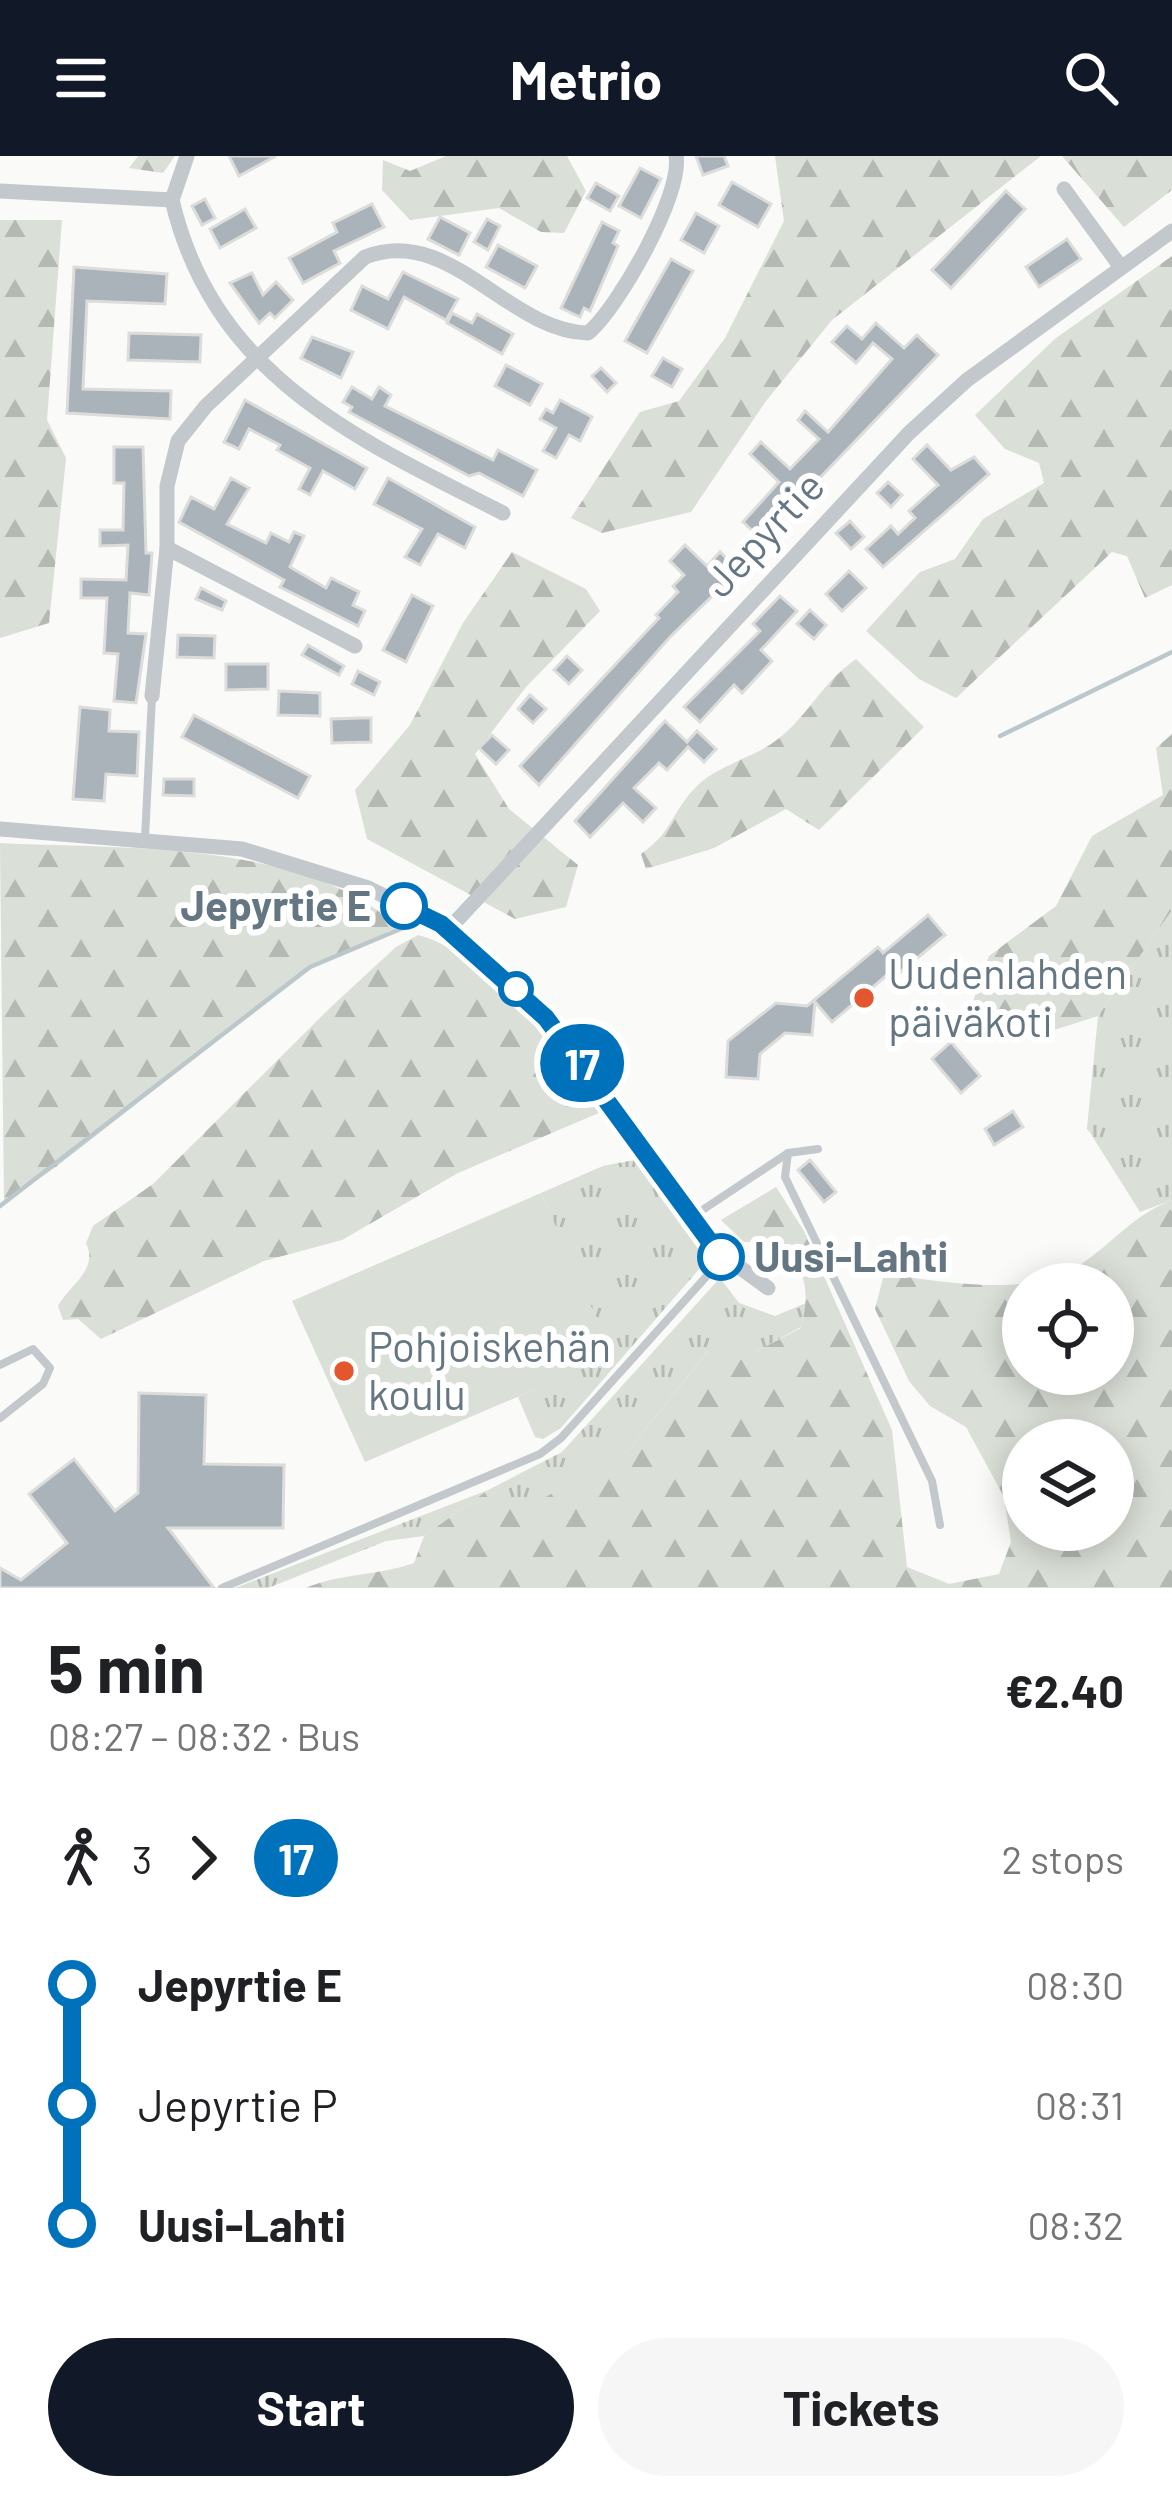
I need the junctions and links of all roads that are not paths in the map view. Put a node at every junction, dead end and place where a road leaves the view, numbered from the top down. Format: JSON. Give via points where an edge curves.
{"nodes":[{"id":1,"x":187,"y":156,"type":"edge"},
{"id":2,"x":676,"y":156,"type":"edge"},
{"id":3,"x":1064,"y":189,"type":"dead end"},
{"id":4,"x":0,"y":191,"type":"edge"},
{"id":5,"x":172,"y":200,"type":"junction"},
{"id":6,"x":1172,"y":231,"type":"edge"},
{"id":7,"x":1120,"y":266,"type":"junction"},
{"id":8,"x":256,"y":361,"type":"junction"},
{"id":9,"x":503,"y":513,"type":"dead end"},
{"id":10,"x":167,"y":548,"type":"junction"},
{"id":11,"x":355,"y":646,"type":"dead end"},
{"id":12,"x":152,"y":697,"type":"joint"},
{"id":13,"x":0,"y":829,"type":"edge"},
{"id":14,"x":145,"y":840,"type":"junction"},
{"id":15,"x":448,"y":930,"type":"junction"},
{"id":16,"x":818,"y":1149,"type":"dead end"},
{"id":17,"x":788,"y":1153,"type":"junction"},
{"id":18,"x":692,"y":1217,"type":"junction"},
{"id":19,"x":723,"y":1258,"type":"junction"},
{"id":20,"x":768,"y":1288,"type":"dead end"},
{"id":21,"x":0,"y":1365,"type":"edge"},
{"id":22,"x":0,"y":1418,"type":"edge"},
{"id":23,"x":940,"y":1525,"type":"dead end"},
{"id":24,"x":222,"y":1588,"type":"edge"}],
"edges":[{"from":1,"to":5,"type":"street"},
{"from":2,"to":8,"type":"street","via":[[674,190],[611,307],[588,333],[554,327],[435,258],[391,247],[365,257]]},
{"from":3,"to":7,"type":"street"},
{"from":4,"to":5,"type":"street"},
{"from":5,"to":8,"type":"street","via":[[183,247]]},
{"from":6,"to":7,"type":"street","name":"Jepyrtie"},
{"from":7,"to":15,"type":"street","name":"Jepyrtie","via":[[909,433]]},
{"from":8,"to":9,"type":"street","via":[[328,420]]},
{"from":8,"to":10,"type":"street","via":[[178,441],[167,485]]},
{"from":10,"to":11,"type":"street"},
{"from":10,"to":12,"type":"street"},
{"from":12,"to":14,"type":"lane"},
{"from":13,"to":14,"type":"street"},
{"from":14,"to":15,"type":"street","via":[[293,861]]},
{"from":15,"to":18,"type":"street","via":[[546,1018]]},
{"from":16,"to":17,"type":"lane"},
{"from":17,"to":18,"type":"lane"},
{"from":17,"to":23,"type":"lane","via":[[785,1177],[932,1481]]},
{"from":18,"to":19,"type":"street"},
{"from":19,"to":20,"type":"street"},
{"from":19,"to":24,"type":"lane","via":[[540,1454]]},
{"from":21,"to":22,"type":"lane","via":[[33,1348],[50,1368],[43,1384]]}]}
